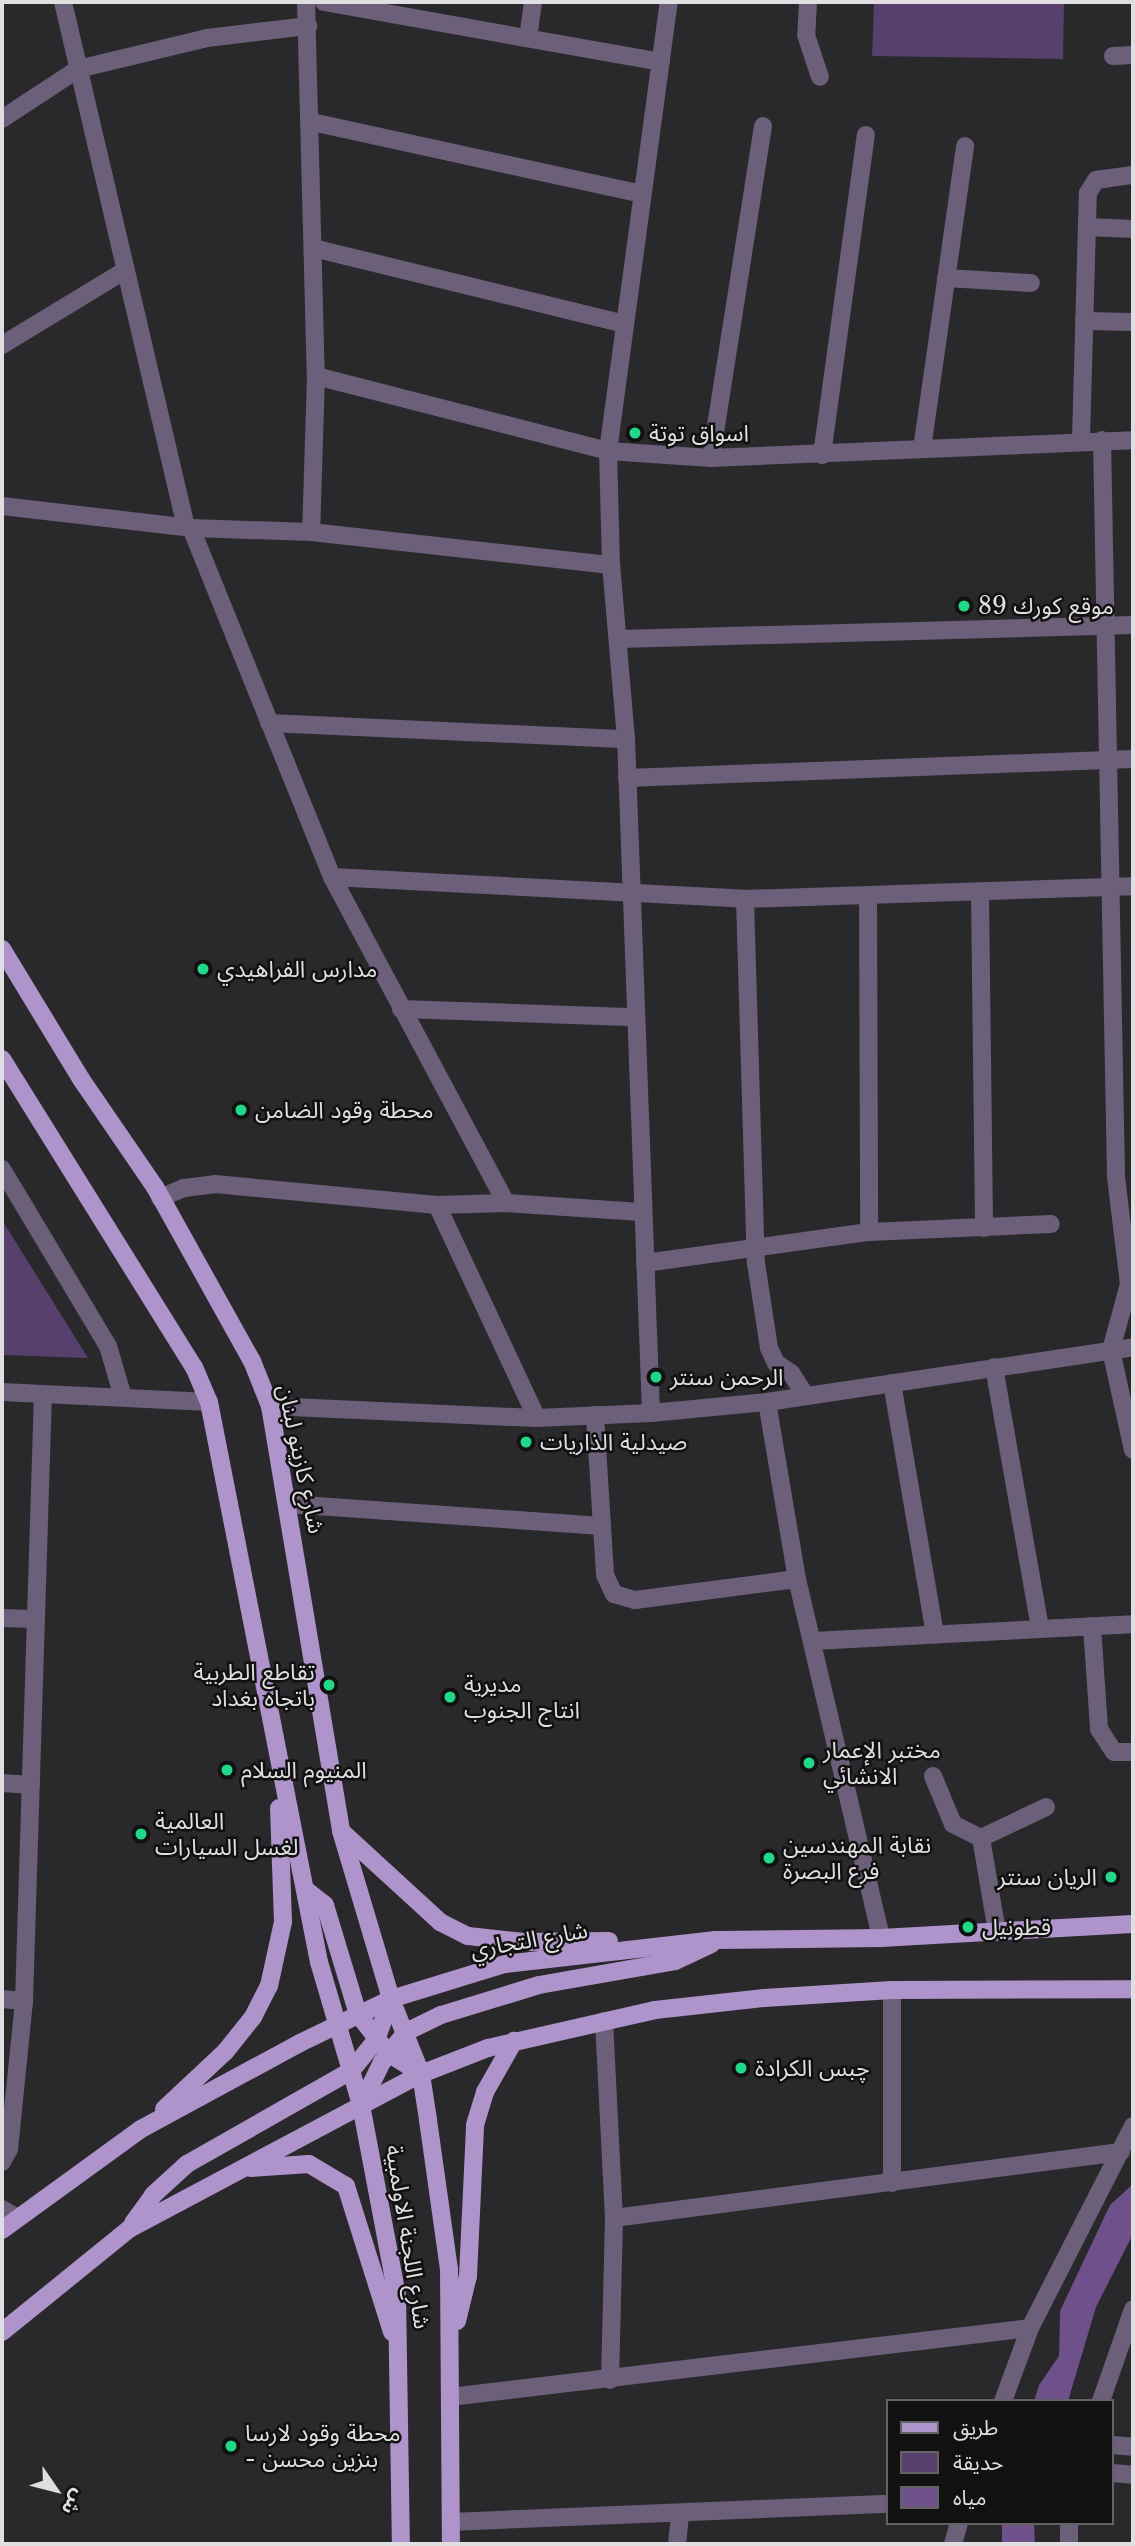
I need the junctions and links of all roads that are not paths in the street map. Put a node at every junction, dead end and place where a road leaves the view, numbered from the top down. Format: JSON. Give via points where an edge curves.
{"nodes":[{"id":1,"x":63,"y":2,"type":"edge"},
{"id":2,"x":306,"y":2,"type":"edge"},
{"id":3,"x":324,"y":2,"type":"edge"},
{"id":4,"x":533,"y":2,"type":"edge"},
{"id":5,"x":670,"y":2,"type":"edge"},
{"id":6,"x":808,"y":2,"type":"edge"},
{"id":7,"x":308,"y":26,"type":"junction"},
{"id":8,"x":528,"y":38,"type":"junction"},
{"id":9,"x":1133,"y":55,"type":"edge"},
{"id":10,"x":1113,"y":56,"type":"dead end"},
{"id":11,"x":661,"y":62,"type":"junction"},
{"id":12,"x":78,"y":69,"type":"junction"},
{"id":13,"x":820,"y":77,"type":"dead end"},
{"id":14,"x":2,"y":118,"type":"edge"},
{"id":15,"x":312,"y":121,"type":"junction"},
{"id":16,"x":763,"y":126,"type":"dead end"},
{"id":17,"x":866,"y":135,"type":"dead end"},
{"id":18,"x":965,"y":146,"type":"dead end"},
{"id":19,"x":1133,"y":175,"type":"edge"},
{"id":20,"x":642,"y":194,"type":"junction"},
{"id":21,"x":1087,"y":227,"type":"junction"},
{"id":22,"x":1133,"y":229,"type":"edge"},
{"id":23,"x":313,"y":248,"type":"junction"},
{"id":24,"x":124,"y":271,"type":"junction"},
{"id":25,"x":946,"y":278,"type":"junction"},
{"id":26,"x":1031,"y":283,"type":"dead end"},
{"id":27,"x":1084,"y":321,"type":"junction"},
{"id":28,"x":1133,"y":322,"type":"edge"},
{"id":29,"x":625,"y":324,"type":"junction"},
{"id":30,"x":2,"y":345,"type":"edge"},
{"id":31,"x":316,"y":376,"type":"junction"},
{"id":32,"x":1081,"y":439,"type":"junction"},
{"id":33,"x":1102,"y":440,"type":"junction"},
{"id":34,"x":1133,"y":440,"type":"edge"},
{"id":35,"x":922,"y":449,"type":"junction"},
{"id":36,"x":608,"y":451,"type":"junction"},
{"id":37,"x":822,"y":455,"type":"junction"},
{"id":38,"x":711,"y":458,"type":"junction"},
{"id":39,"x":2,"y":506,"type":"edge"},
{"id":40,"x":188,"y":525,"type":"junction"},
{"id":41,"x":312,"y":532,"type":"junction"},
{"id":42,"x":611,"y":565,"type":"junction"},
{"id":43,"x":1108,"y":625,"type":"junction"},
{"id":44,"x":1133,"y":625,"type":"edge"},
{"id":45,"x":620,"y":639,"type":"junction"},
{"id":46,"x":269,"y":723,"type":"junction"},
{"id":47,"x":626,"y":739,"type":"junction"},
{"id":48,"x":1133,"y":759,"type":"edge"},
{"id":49,"x":1111,"y":760,"type":"junction"},
{"id":50,"x":626,"y":778,"type":"junction"},
{"id":51,"x":332,"y":877,"type":"junction"},
{"id":52,"x":1113,"y":886,"type":"junction"},
{"id":53,"x":1133,"y":886,"type":"edge"},
{"id":54,"x":980,"y":894,"type":"junction"},
{"id":55,"x":630,"y":895,"type":"junction"},
{"id":56,"x":868,"y":895,"type":"junction"},
{"id":57,"x":745,"y":899,"type":"junction"},
{"id":58,"x":2,"y":949,"type":"edge"},
{"id":59,"x":401,"y":1009,"type":"junction"},
{"id":60,"x":635,"y":1017,"type":"junction"},
{"id":61,"x":2,"y":1059,"type":"edge"},
{"id":62,"x":2,"y":1169,"type":"edge"},
{"id":63,"x":1125,"y":1177,"type":"edge"},
{"id":64,"x":160,"y":1198,"type":"junction"},
{"id":65,"x":506,"y":1203,"type":"junction"},
{"id":66,"x":437,"y":1205,"type":"junction"},
{"id":67,"x":641,"y":1212,"type":"junction"},
{"id":68,"x":1051,"y":1224,"type":"dead end"},
{"id":69,"x":984,"y":1228,"type":"junction"},
{"id":70,"x":869,"y":1232,"type":"junction"},
{"id":71,"x":756,"y":1247,"type":"junction"},
{"id":72,"x":645,"y":1263,"type":"junction"},
{"id":73,"x":1133,"y":1347,"type":"edge"},
{"id":74,"x":1111,"y":1350,"type":"junction"},
{"id":75,"x":994,"y":1367,"type":"junction"},
{"id":76,"x":892,"y":1383,"type":"junction"},
{"id":77,"x":2,"y":1392,"type":"edge"},
{"id":78,"x":43,"y":1394,"type":"junction"},
{"id":79,"x":806,"y":1396,"type":"junction"},
{"id":80,"x":123,"y":1397,"type":"junction"},
{"id":81,"x":209,"y":1402,"type":"junction"},
{"id":82,"x":767,"y":1402,"type":"junction"},
{"id":83,"x":270,"y":1406,"type":"junction"},
{"id":84,"x":650,"y":1413,"type":"junction"},
{"id":85,"x":595,"y":1415,"type":"junction"},
{"id":86,"x":537,"y":1418,"type":"junction"},
{"id":87,"x":1133,"y":1450,"type":"edge"},
{"id":88,"x":288,"y":1504,"type":"junction"},
{"id":89,"x":601,"y":1527,"type":"junction"},
{"id":90,"x":797,"y":1579,"type":"junction"},
{"id":91,"x":2,"y":1618,"type":"edge"},
{"id":92,"x":36,"y":1619,"type":"junction"},
{"id":93,"x":1133,"y":1624,"type":"edge"},
{"id":94,"x":1092,"y":1626,"type":"junction"},
{"id":95,"x":1040,"y":1628,"type":"junction"},
{"id":96,"x":935,"y":1634,"type":"junction"},
{"id":97,"x":813,"y":1641,"type":"junction"},
{"id":98,"x":1133,"y":1752,"type":"edge"},
{"id":99,"x":278,"y":1766,"type":"junction"},
{"id":100,"x":933,"y":1776,"type":"dead end"},
{"id":101,"x":2,"y":1783,"type":"edge"},
{"id":102,"x":31,"y":1785,"type":"junction"},
{"id":103,"x":1046,"y":1807,"type":"dead end"},
{"id":104,"x":341,"y":1831,"type":"junction"},
{"id":105,"x":981,"y":1838,"type":"junction"},
{"id":106,"x":306,"y":1890,"type":"junction"},
{"id":107,"x":1133,"y":1924,"type":"edge"},
{"id":108,"x":997,"y":1932,"type":"junction"},
{"id":109,"x":881,"y":1938,"type":"junction"},
{"id":110,"x":716,"y":1940,"type":"junction"},
{"id":111,"x":658,"y":1945,"type":"junction"},
{"id":112,"x":1133,"y":1989,"type":"edge"},
{"id":113,"x":892,"y":1990,"type":"junction"},
{"id":114,"x":391,"y":1998,"type":"junction"},
{"id":115,"x":2,"y":1999,"type":"edge"},
{"id":116,"x":24,"y":2001,"type":"junction"},
{"id":117,"x":358,"y":2014,"type":"junction"},
{"id":118,"x":604,"y":2021,"type":"junction"},
{"id":119,"x":335,"y":2025,"type":"junction"},
{"id":120,"x":406,"y":2032,"type":"junction"},
{"id":121,"x":514,"y":2042,"type":"junction"},
{"id":122,"x":382,"y":2047,"type":"junction"},
{"id":123,"x":351,"y":2070,"type":"junction"},
{"id":124,"x":421,"y":2074,"type":"junction"},
{"id":125,"x":361,"y":2105,"type":"junction"},
{"id":126,"x":1133,"y":2126,"type":"edge"},
{"id":127,"x":141,"y":2129,"type":"junction"},
{"id":128,"x":1121,"y":2152,"type":"junction"},
{"id":129,"x":2,"y":2162,"type":"edge"},
{"id":130,"x":241,"y":2169,"type":"junction"},
{"id":131,"x":892,"y":2183,"type":"junction"},
{"id":132,"x":9,"y":2213,"type":"edge"},
{"id":133,"x":614,"y":2218,"type":"junction"},
{"id":134,"x":129,"y":2229,"type":"junction"},
{"id":135,"x":2,"y":2230,"type":"edge"},
{"id":136,"x":1133,"y":2309,"type":"edge"},
{"id":137,"x":1030,"y":2328,"type":"junction"},
{"id":138,"x":2,"y":2332,"type":"edge"},
{"id":139,"x":450,"y":2348,"type":"junction"},
{"id":140,"x":400,"y":2362,"type":"junction"},
{"id":141,"x":610,"y":2379,"type":"junction"},
{"id":142,"x":450,"y":2397,"type":"junction"},
{"id":143,"x":1004,"y":2399,"type":"edge"},
{"id":144,"x":1102,"y":2399,"type":"edge"},
{"id":145,"x":1114,"y":2445,"type":"edge"},
{"id":146,"x":1133,"y":2447,"type":"edge"},
{"id":147,"x":1114,"y":2473,"type":"edge"},
{"id":148,"x":1133,"y":2475,"type":"edge"},
{"id":149,"x":886,"y":2504,"type":"edge"},
{"id":150,"x":680,"y":2512,"type":"junction"},
{"id":151,"x":451,"y":2522,"type":"junction"},
{"id":152,"x":958,"y":2525,"type":"edge"},
{"id":153,"x":1069,"y":2525,"type":"edge"},
{"id":154,"x":401,"y":2544,"type":"edge"},
{"id":155,"x":451,"y":2544,"type":"edge"},
{"id":156,"x":677,"y":2544,"type":"edge"},
{"id":157,"x":953,"y":2544,"type":"edge"},
{"id":158,"x":1069,"y":2544,"type":"edge"}],
"edges":[{"from":1,"to":12,"type":"street"},
{"from":2,"to":7,"type":"street"},
{"from":3,"to":8,"type":"street"},
{"from":4,"to":8,"type":"street"},
{"from":5,"to":11,"type":"street"},
{"from":6,"to":13,"type":"street","via":[[806,35]]},
{"from":7,"to":12,"type":"street","via":[[207,38]]},
{"from":7,"to":15,"type":"street"},
{"from":8,"to":11,"type":"street"},
{"from":9,"to":10,"type":"street"},
{"from":11,"to":20,"type":"street"},
{"from":12,"to":14,"type":"street"},
{"from":12,"to":24,"type":"street"},
{"from":15,"to":20,"type":"street"},
{"from":15,"to":23,"type":"street"},
{"from":16,"to":38,"type":"street"},
{"from":17,"to":37,"type":"street"},
{"from":18,"to":25,"type":"street"},
{"from":19,"to":21,"type":"street","via":[[1096,180],[1088,193]]},
{"from":20,"to":29,"type":"street"},
{"from":21,"to":22,"type":"street"},
{"from":21,"to":27,"type":"street"},
{"from":23,"to":29,"type":"street"},
{"from":23,"to":31,"type":"street"},
{"from":24,"to":30,"type":"street"},
{"from":24,"to":40,"type":"street"},
{"from":25,"to":26,"type":"street"},
{"from":25,"to":35,"type":"street"},
{"from":27,"to":28,"type":"street"},
{"from":27,"to":32,"type":"street"},
{"from":29,"to":36,"type":"street"},
{"from":31,"to":36,"type":"street"},
{"from":31,"to":41,"type":"street"},
{"from":32,"to":33,"type":"street"},
{"from":32,"to":35,"type":"street"},
{"from":33,"to":34,"type":"street"},
{"from":33,"to":43,"type":"street"},
{"from":35,"to":37,"type":"street"},
{"from":36,"to":38,"type":"street"},
{"from":36,"to":42,"type":"street"},
{"from":37,"to":38,"type":"street"},
{"from":39,"to":40,"type":"street"},
{"from":40,"to":41,"type":"street"},
{"from":40,"to":46,"type":"street"},
{"from":41,"to":42,"type":"street"},
{"from":42,"to":45,"type":"street"},
{"from":43,"to":44,"type":"street"},
{"from":43,"to":45,"type":"street"},
{"from":43,"to":49,"type":"street"},
{"from":45,"to":47,"type":"street"},
{"from":46,"to":47,"type":"street"},
{"from":46,"to":51,"type":"street"},
{"from":47,"to":50,"type":"street"},
{"from":48,"to":49,"type":"street"},
{"from":49,"to":50,"type":"street"},
{"from":49,"to":52,"type":"street"},
{"from":50,"to":55,"type":"street"},
{"from":51,"to":55,"type":"street"},
{"from":51,"to":59,"type":"street"},
{"from":52,"to":53,"type":"street"},
{"from":52,"to":54,"type":"street"},
{"from":52,"to":63,"type":"street"},
{"from":54,"to":56,"type":"street"},
{"from":54,"to":69,"type":"street"},
{"from":55,"to":57,"type":"street"},
{"from":55,"to":60,"type":"street"},
{"from":56,"to":57,"type":"street"},
{"from":56,"to":70,"type":"street"},
{"from":57,"to":71,"type":"street"},
{"from":58,"to":64,"type":"main road","name":"شارع كازينو لبنان","via":[[80,1079]]},
{"from":59,"to":60,"type":"street"},
{"from":59,"to":65,"type":"street"},
{"from":60,"to":67,"type":"street"},
{"from":61,"to":81,"type":"main road","via":[[194,1367]]},
{"from":62,"to":80,"type":"street","via":[[108,1346]]},
{"from":63,"to":74,"type":"street","via":[[1129,1284]]},
{"from":64,"to":66,"type":"street","via":[[184,1188],[215,1184]]},
{"from":64,"to":83,"type":"main road","name":"شارع كازينو لبنان","via":[[252,1361]]},
{"from":65,"to":66,"type":"street"},
{"from":65,"to":67,"type":"street"},
{"from":66,"to":86,"type":"street"},
{"from":67,"to":72,"type":"street"},
{"from":68,"to":69,"type":"street"},
{"from":69,"to":70,"type":"street"},
{"from":70,"to":71,"type":"street"},
{"from":71,"to":72,"type":"street"},
{"from":71,"to":79,"type":"street","via":[[769,1349]]},
{"from":72,"to":84,"type":"street"},
{"from":73,"to":74,"type":"street"},
{"from":74,"to":75,"type":"street"},
{"from":74,"to":87,"type":"street"},
{"from":75,"to":76,"type":"street"},
{"from":75,"to":95,"type":"street"},
{"from":76,"to":79,"type":"street"},
{"from":76,"to":96,"type":"street"},
{"from":77,"to":78,"type":"street"},
{"from":78,"to":80,"type":"street"},
{"from":78,"to":92,"type":"street"},
{"from":79,"to":82,"type":"street"},
{"from":80,"to":81,"type":"street"},
{"from":81,"to":99,"type":"main road"},
{"from":82,"to":84,"type":"street"},
{"from":82,"to":90,"type":"street"},
{"from":83,"to":86,"type":"street"},
{"from":83,"to":88,"type":"main road","name":"شارع كازينو لبنان"},
{"from":84,"to":85,"type":"street"},
{"from":85,"to":86,"type":"street"},
{"from":85,"to":89,"type":"street"},
{"from":88,"to":89,"type":"street"},
{"from":88,"to":104,"type":"main road","name":"شارع كازينو لبنان"},
{"from":89,"to":90,"type":"street","via":[[609,1584],[614,1594],[635,1600]]},
{"from":90,"to":97,"type":"street"},
{"from":91,"to":92,"type":"street"},
{"from":92,"to":102,"type":"street"},
{"from":93,"to":94,"type":"street"},
{"from":94,"to":95,"type":"street"},
{"from":94,"to":98,"type":"street","via":[[1099,1729],[1114,1752]]},
{"from":95,"to":96,"type":"street"},
{"from":96,"to":97,"type":"street"},
{"from":97,"to":109,"type":"street"},
{"from":99,"to":106,"type":"main road"},
{"from":99,"to":127,"type":"main road","via":[[283,1914],[269,1986],[253,2017],[225,2052]]},
{"from":100,"to":105,"type":"street","via":[[953,1824]]},
{"from":101,"to":102,"type":"street"},
{"from":102,"to":116,"type":"street"},
{"from":103,"to":105,"type":"street"},
{"from":104,"to":111,"type":"main road","via":[[407,1895],[440,1922],[468,1936]]},
{"from":104,"to":114,"type":"main road","name":"شارع كازينو لبنان"},
{"from":105,"to":108,"type":"street"},
{"from":106,"to":117,"type":"main road","via":[[325,1905]]},
{"from":106,"to":119,"type":"main road"},
{"from":107,"to":108,"type":"main road","name":"شارع التجاري"},
{"from":108,"to":109,"type":"main road","name":"شارع التجاري"},
{"from":109,"to":110,"type":"main road","name":"شارع التجاري"},
{"from":110,"to":111,"type":"main road","name":"شارع التجاري"},
{"from":110,"to":120,"type":"main road","via":[[675,1961],[540,1985],[470,2005]]},
{"from":111,"to":114,"type":"main road","name":"شارع التجاري","via":[[505,1964]]},
{"from":112,"to":113,"type":"main road"},
{"from":113,"to":118,"type":"main road","via":[[750,2000]]},
{"from":113,"to":131,"type":"street"},
{"from":114,"to":117,"type":"main road","name":"شارع التجاري"},
{"from":114,"to":120,"type":"main road","name":"شارع كازينو لبنان"},
{"from":114,"to":122,"type":"main road"},
{"from":115,"to":116,"type":"street"},
{"from":116,"to":129,"type":"street","via":[[9,2149]]},
{"from":117,"to":119,"type":"main road","name":"شارع التجاري"},
{"from":117,"to":122,"type":"main road"},
{"from":118,"to":121,"type":"main road"},
{"from":118,"to":133,"type":"street"},
{"from":119,"to":123,"type":"main road","name":"شارع اللجنة الاولمبية"},
{"from":119,"to":127,"type":"main road","name":"شارع التجاري"},
{"from":120,"to":122,"type":"main road"},
{"from":120,"to":124,"type":"main road","name":"شارع اللجنة الاولمبية"},
{"from":121,"to":124,"type":"main road"},
{"from":121,"to":139,"type":"main road","via":[[485,2092],[475,2125],[468,2276]]},
{"from":122,"to":123,"type":"main road"},
{"from":122,"to":124,"type":"main road"},
{"from":122,"to":125,"type":"main road"},
{"from":123,"to":125,"type":"main road","name":"شارع اللجنة الاولمبية"},
{"from":123,"to":134,"type":"main road","via":[[187,2164],[153,2195]]},
{"from":124,"to":125,"type":"main road"},
{"from":124,"to":139,"type":"main road","name":"شارع اللجنة الاولمبية","via":[[449,2269]]},
{"from":125,"to":130,"type":"main road"},
{"from":125,"to":140,"type":"main road","name":"شارع اللجنة الاولمبية","via":[[397,2296]]},
{"from":126,"to":128,"type":"street"},
{"from":127,"to":132,"type":"main road","name":"شارع التجاري"},
{"from":128,"to":131,"type":"street"},
{"from":128,"to":137,"type":"street"},
{"from":130,"to":134,"type":"main road"},
{"from":130,"to":140,"type":"main road","via":[[309,2164],[346,2186]]},
{"from":131,"to":133,"type":"street"},
{"from":132,"to":135,"type":"main road","name":"شارع التجاري"},
{"from":133,"to":141,"type":"street"},
{"from":134,"to":138,"type":"main road"},
{"from":136,"to":144,"type":"street"},
{"from":137,"to":141,"type":"street"},
{"from":137,"to":143,"type":"street"},
{"from":139,"to":142,"type":"main road","name":"شارع اللجنة الاولمبية"},
{"from":140,"to":154,"type":"main road","name":"شارع اللجنة الاولمبية"},
{"from":141,"to":142,"type":"street"},
{"from":142,"to":151,"type":"main road","name":"شارع اللجنة الاولمبية"},
{"from":145,"to":146,"type":"street"},
{"from":147,"to":148,"type":"street"},
{"from":149,"to":150,"type":"street"},
{"from":150,"to":151,"type":"street"},
{"from":150,"to":156,"type":"street"},
{"from":151,"to":155,"type":"main road","name":"شارع اللجنة الاولمبية"},
{"from":152,"to":157,"type":"street"},
{"from":153,"to":158,"type":"street"}]}
